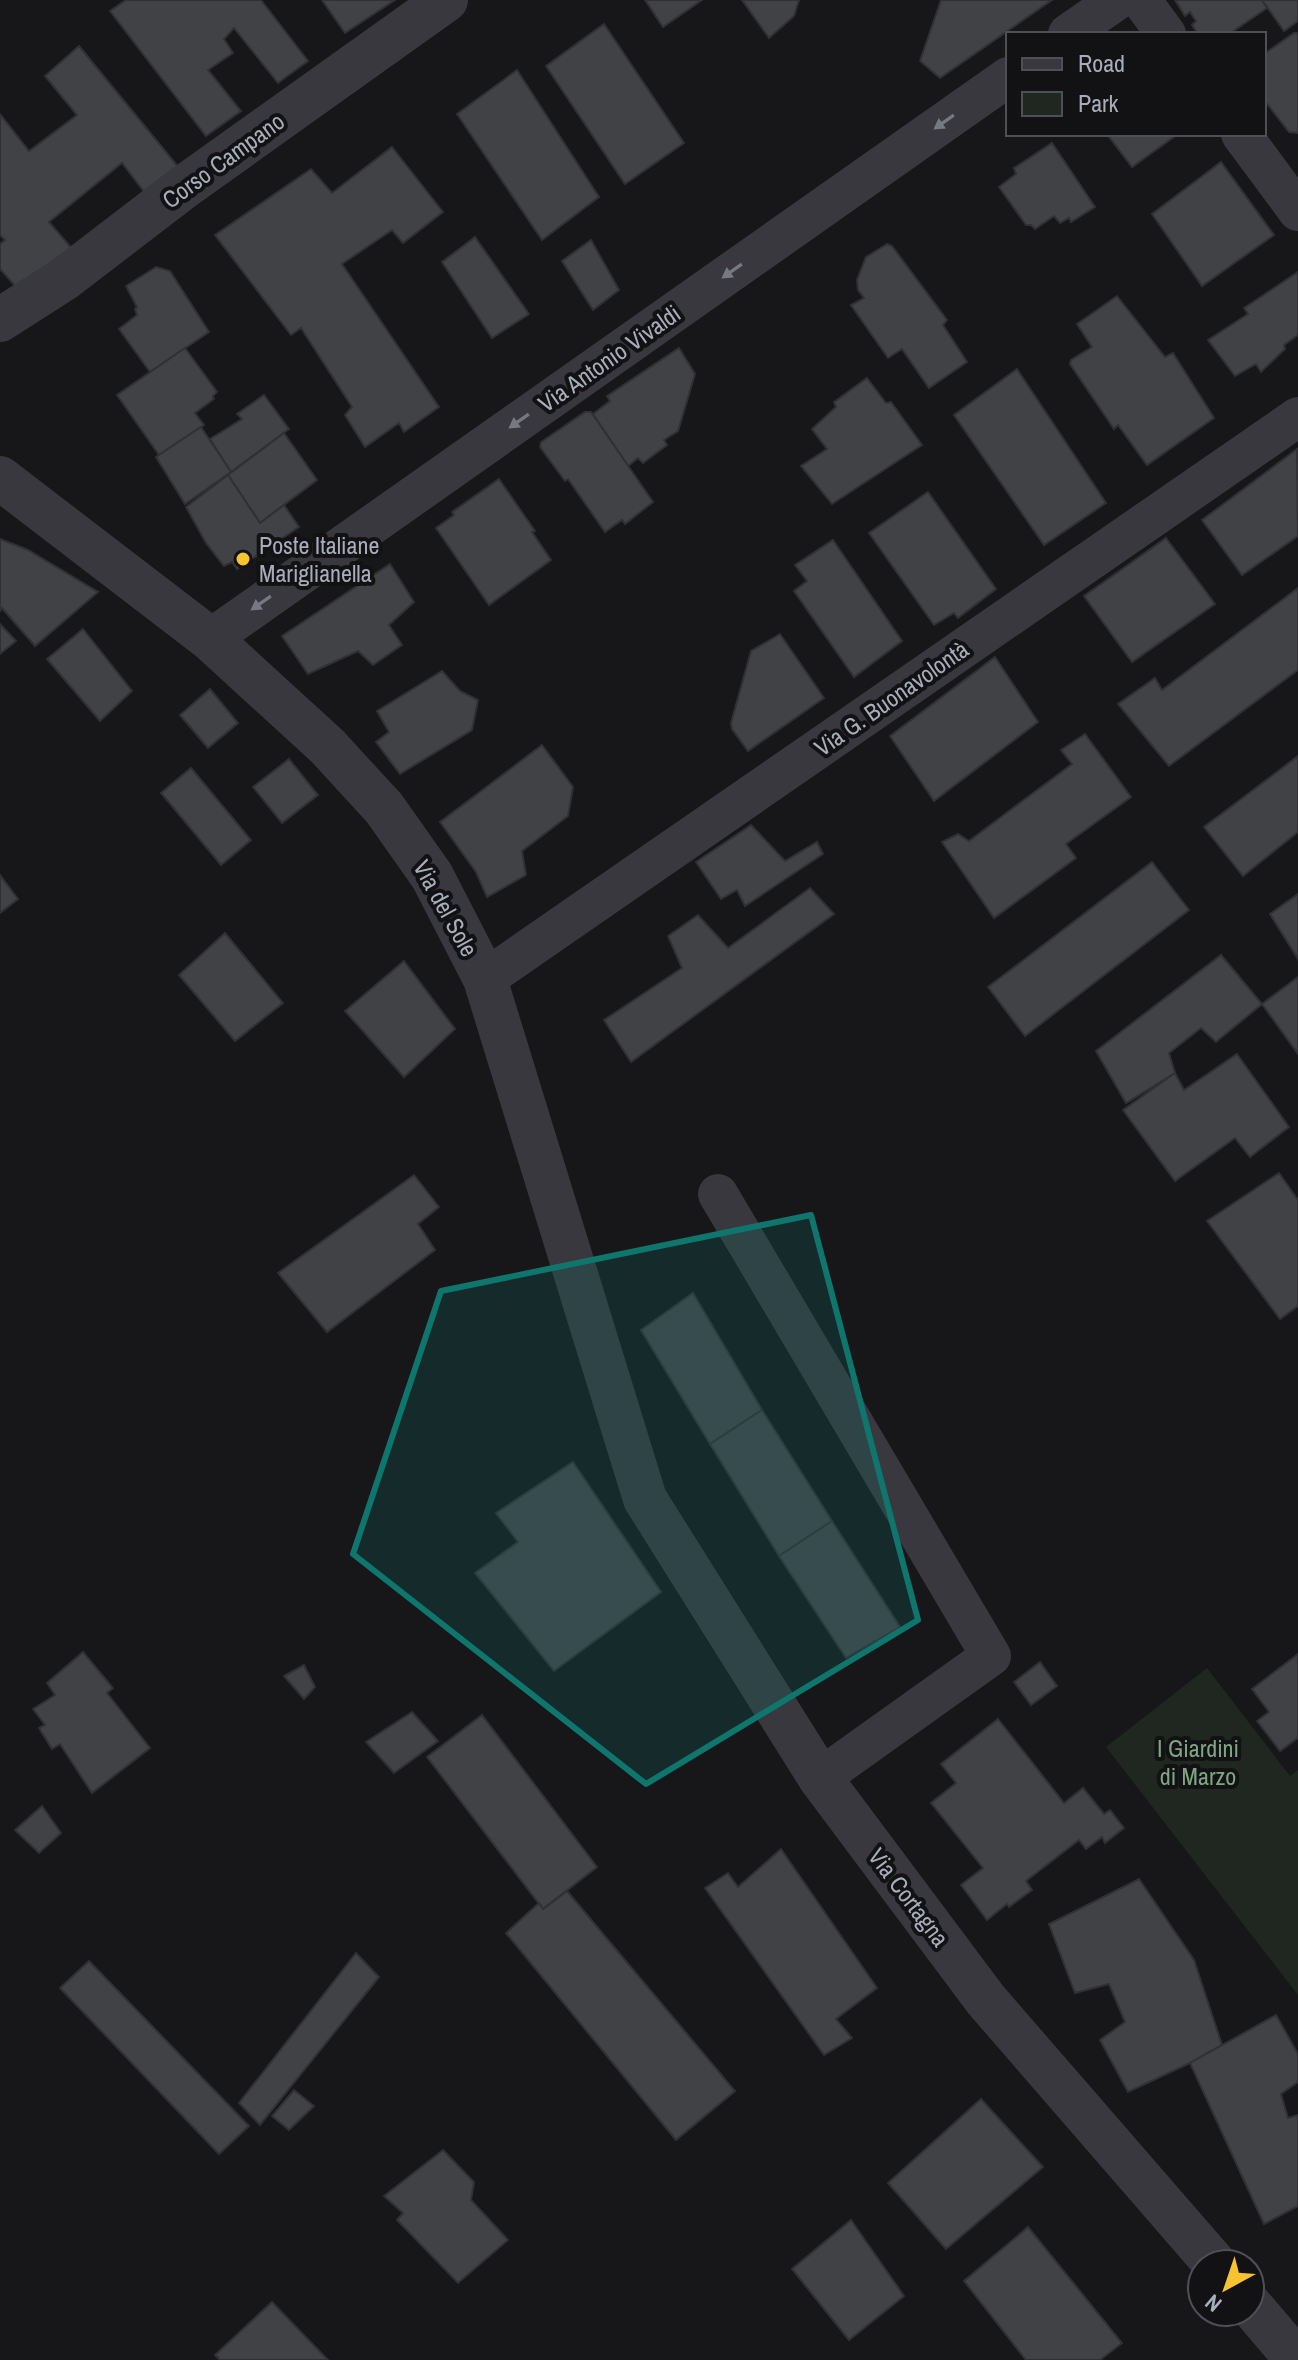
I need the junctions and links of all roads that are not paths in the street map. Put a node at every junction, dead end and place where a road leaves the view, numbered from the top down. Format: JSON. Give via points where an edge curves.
{"nodes":[{"id":1,"x":446,"y":0,"type":"edge"},
{"id":2,"x":1117,"y":0,"type":"edge"},
{"id":3,"x":1141,"y":0,"type":"edge"},
{"id":4,"x":1071,"y":32,"type":"edge"},
{"id":5,"x":1165,"y":32,"type":"edge"},
{"id":6,"x":1006,"y":78,"type":"edge"},
{"id":7,"x":1243,"y":136,"type":"edge"},
{"id":8,"x":1292,"y":191,"type":"edge"},
{"id":9,"x":0,"y":320,"type":"edge"},
{"id":10,"x":1298,"y":417,"type":"edge"},
{"id":11,"x":0,"y":478,"type":"edge"},
{"id":12,"x":210,"y":639,"type":"junction"},
{"id":13,"x":485,"y":979,"type":"junction"},
{"id":14,"x":718,"y":1194,"type":"dead end"},
{"id":15,"x":645,"y":1499,"type":"joint"},
{"id":16,"x":820,"y":1778,"type":"junction"},
{"id":17,"x":1201,"y":2248,"type":"edge"}],
"edges":[{"from":1,"to":9,"type":"street","name":"Corso Campano"},
{"from":2,"to":4,"type":"street"},
{"from":3,"to":5,"type":"street"},
{"from":6,"to":12,"type":"street","name":"Via Antonio Vivaldi","one_way":true},
{"from":7,"to":8,"type":"street"},
{"from":10,"to":13,"type":"street","name":"Via G. Buonavolontà"},
{"from":11,"to":12,"type":"street","name":"Via del Sole"},
{"from":12,"to":13,"type":"street","name":"Via del Sole","via":[[327,746],[384,808],[432,876]]},
{"from":13,"to":15,"type":"street","name":"Via del Sole"},
{"from":14,"to":16,"type":"street","via":[[991,1656]]},
{"from":15,"to":16,"type":"street","name":"Via Cortagna"},
{"from":16,"to":17,"type":"street","name":"Via Cortagna","via":[[986,2000]]}]}
